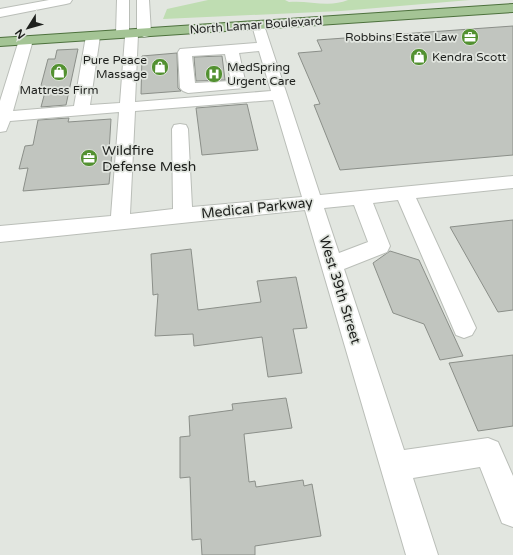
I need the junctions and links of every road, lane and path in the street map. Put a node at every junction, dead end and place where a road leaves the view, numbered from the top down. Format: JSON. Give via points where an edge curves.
{"nodes":[{"id":1,"x":66,"y":0,"type":"edge"},
{"id":2,"x":123,"y":0,"type":"edge"},
{"id":3,"x":143,"y":0,"type":"edge"},
{"id":4,"x":490,"y":0,"type":"edge"},
{"id":5,"x":513,"y":8,"type":"edge"},
{"id":6,"x":458,"y":12,"type":"junction"},
{"id":7,"x":0,"y":13,"type":"edge"},
{"id":8,"x":258,"y":25,"type":"junction"},
{"id":9,"x":133,"y":33,"type":"junction"},
{"id":10,"x":93,"y":36,"type":"junction"},
{"id":11,"x":26,"y":40,"type":"junction"},
{"id":12,"x":0,"y":42,"type":"edge"},
{"id":13,"x":265,"y":47,"type":"junction"},
{"id":14,"x":231,"y":49,"type":"dead end"},
{"id":15,"x":280,"y":95,"type":"junction"},
{"id":16,"x":126,"y":107,"type":"junction"},
{"id":17,"x":81,"y":111,"type":"junction"},
{"id":18,"x":1,"y":121,"type":"edge"},
{"id":19,"x":180,"y":129,"type":"dead end"},
{"id":20,"x":513,"y":182,"type":"edge"},
{"id":21,"x":404,"y":193,"type":"junction"},
{"id":22,"x":361,"y":197,"type":"junction"},
{"id":23,"x":313,"y":203,"type":"junction"},
{"id":24,"x":183,"y":216,"type":"junction"},
{"id":25,"x":120,"y":222,"type":"junction"},
{"id":26,"x":0,"y":234,"type":"edge"},
{"id":27,"x":332,"y":265,"type":"junction"},
{"id":28,"x":464,"y":328,"type":"dead end"},
{"id":29,"x":394,"y":466,"type":"junction"},
{"id":30,"x":513,"y":512,"type":"edge"},
{"id":31,"x":422,"y":555,"type":"edge"}],
"edges":[{"from":1,"to":7,"type":"street"},
{"from":2,"to":9,"type":"street"},
{"from":3,"to":9,"type":"street"},
{"from":4,"to":6,"type":"main road"},
{"from":5,"to":6,"type":"main road","name":"North Lamar Boulevard"},
{"from":6,"to":8,"type":"main road","name":"North Lamar Boulevard"},
{"from":8,"to":9,"type":"main road","name":"North Lamar Boulevard"},
{"from":8,"to":13,"type":"street","name":"West 39th Street"},
{"from":9,"to":10,"type":"main road","name":"North Lamar Boulevard"},
{"from":9,"to":16,"type":"street"},
{"from":10,"to":11,"type":"main road","name":"North Lamar Boulevard"},
{"from":10,"to":17,"type":"street"},
{"from":11,"to":12,"type":"main road","name":"North Lamar Boulevard"},
{"from":11,"to":18,"type":"street"},
{"from":13,"to":14,"type":"street"},
{"from":13,"to":15,"type":"street","name":"West 39th Street"},
{"from":15,"to":16,"type":"street"},
{"from":15,"to":23,"type":"street","name":"West 39th Street"},
{"from":16,"to":17,"type":"street"},
{"from":16,"to":25,"type":"street"},
{"from":17,"to":18,"type":"street"},
{"from":19,"to":24,"type":"street"},
{"from":20,"to":21,"type":"street","name":"Medical Parkway"},
{"from":21,"to":22,"type":"street","name":"Medical Parkway"},
{"from":21,"to":28,"type":"street"},
{"from":22,"to":23,"type":"street","name":"Medical Parkway"},
{"from":22,"to":27,"type":"street","via":[[380,246]]},
{"from":23,"to":24,"type":"street","name":"Medical Parkway"},
{"from":23,"to":27,"type":"street","name":"West 39th Street"},
{"from":24,"to":25,"type":"street","name":"Medical Parkway"},
{"from":25,"to":26,"type":"street","name":"Medical Parkway"},
{"from":27,"to":29,"type":"street","name":"West 39th Street"},
{"from":29,"to":30,"type":"street","via":[[488,452]]},
{"from":29,"to":31,"type":"street","name":"West 39th Street"}]}
